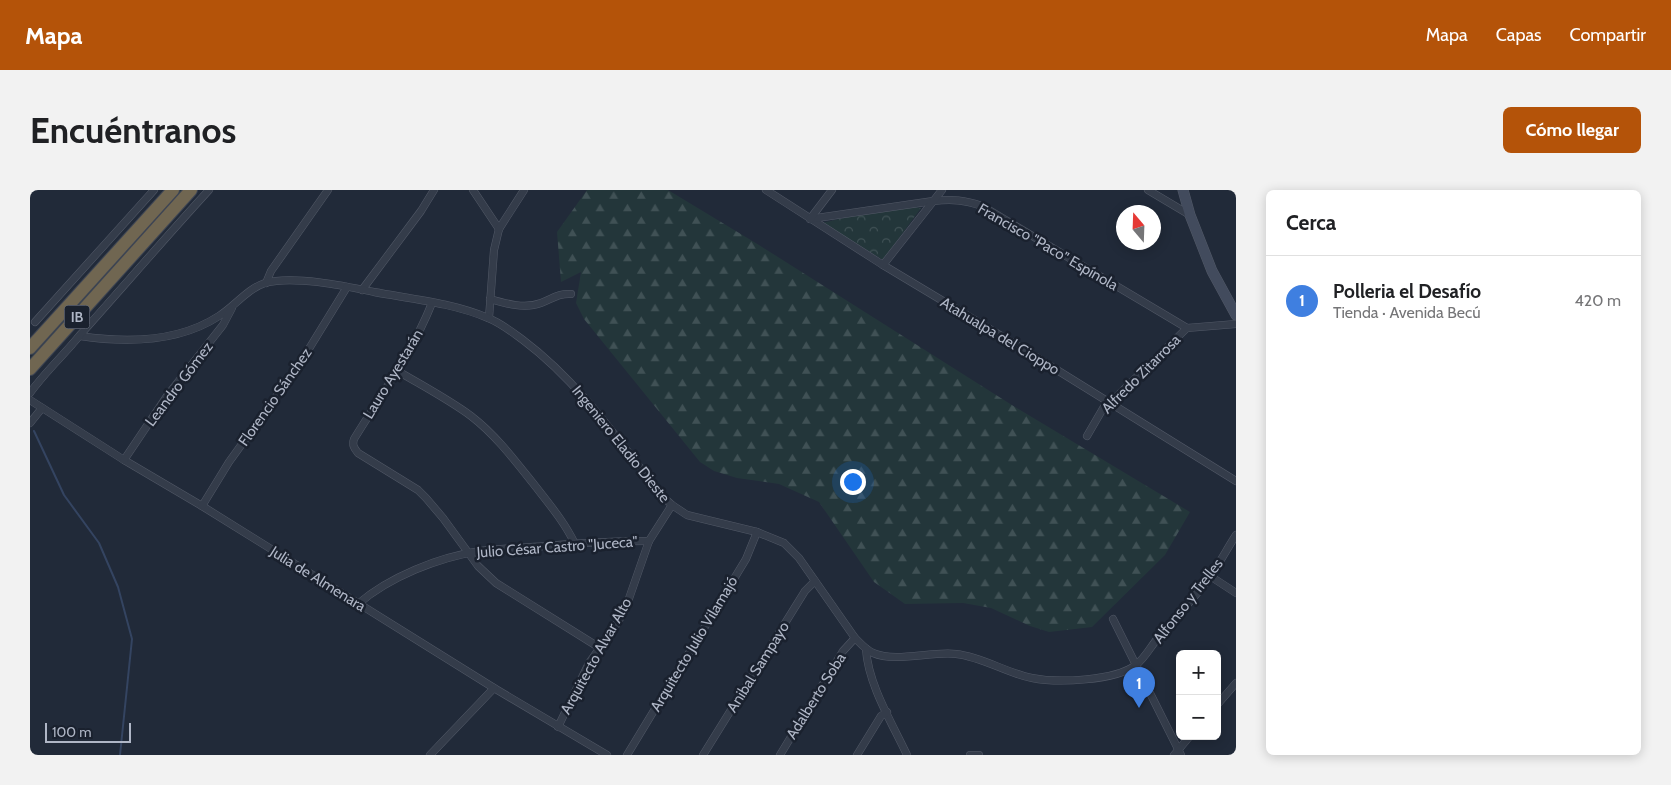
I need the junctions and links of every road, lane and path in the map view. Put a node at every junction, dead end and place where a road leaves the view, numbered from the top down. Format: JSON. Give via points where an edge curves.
{"nodes":[{"id":1,"x":154,"y":190,"type":"edge"},
{"id":2,"x":172,"y":190,"type":"edge"},
{"id":3,"x":191,"y":190,"type":"edge"},
{"id":4,"x":209,"y":190,"type":"edge"},
{"id":5,"x":328,"y":190,"type":"edge"},
{"id":6,"x":434,"y":190,"type":"edge"},
{"id":7,"x":473,"y":190,"type":"edge"},
{"id":8,"x":524,"y":190,"type":"edge"},
{"id":9,"x":766,"y":190,"type":"edge"},
{"id":10,"x":832,"y":190,"type":"edge"},
{"id":11,"x":942,"y":190,"type":"edge"},
{"id":12,"x":1148,"y":190,"type":"edge"},
{"id":13,"x":1183,"y":190,"type":"edge"},
{"id":14,"x":933,"y":201,"type":"junction"},
{"id":15,"x":1190,"y":215,"type":"junction"},
{"id":16,"x":810,"y":219,"type":"junction"},
{"id":17,"x":499,"y":229,"type":"junction"},
{"id":18,"x":883,"y":265,"type":"junction"},
{"id":19,"x":266,"y":283,"type":"junction"},
{"id":20,"x":347,"y":288,"type":"junction"},
{"id":21,"x":362,"y":290,"type":"junction"},
{"id":22,"x":571,"y":294,"type":"dead end"},
{"id":23,"x":490,"y":299,"type":"junction"},
{"id":24,"x":432,"y":303,"type":"junction"},
{"id":25,"x":232,"y":307,"type":"junction"},
{"id":26,"x":1236,"y":316,"type":"edge"},
{"id":27,"x":489,"y":318,"type":"junction"},
{"id":28,"x":36,"y":322,"type":"dead end"},
{"id":29,"x":1236,"y":324,"type":"edge"},
{"id":30,"x":1187,"y":328,"type":"junction"},
{"id":31,"x":80,"y":336,"type":"junction"},
{"id":32,"x":30,"y":348,"type":"edge"},
{"id":33,"x":30,"y":369,"type":"edge"},
{"id":34,"x":396,"y":370,"type":"junction"},
{"id":35,"x":30,"y":392,"type":"edge"},
{"id":36,"x":30,"y":400,"type":"edge"},
{"id":37,"x":1109,"y":403,"type":"junction"},
{"id":38,"x":42,"y":408,"type":"junction"},
{"id":39,"x":30,"y":423,"type":"edge"},
{"id":40,"x":1087,"y":436,"type":"dead end"},
{"id":41,"x":124,"y":460,"type":"junction"},
{"id":42,"x":1236,"y":481,"type":"edge"},
{"id":43,"x":672,"y":505,"type":"junction"},
{"id":44,"x":202,"y":506,"type":"junction"},
{"id":45,"x":757,"y":532,"type":"junction"},
{"id":46,"x":1236,"y":535,"type":"edge"},
{"id":47,"x":649,"y":541,"type":"junction"},
{"id":48,"x":575,"y":544,"type":"junction"},
{"id":49,"x":468,"y":554,"type":"junction"},
{"id":50,"x":1210,"y":576,"type":"junction"},
{"id":51,"x":815,"y":581,"type":"junction"},
{"id":52,"x":1236,"y":593,"type":"edge"},
{"id":53,"x":358,"y":604,"type":"junction"},
{"id":54,"x":1114,"y":619,"type":"dead end"},
{"id":55,"x":855,"y":638,"type":"junction"},
{"id":56,"x":600,"y":648,"type":"junction"},
{"id":57,"x":866,"y":649,"type":"junction"},
{"id":58,"x":1137,"y":664,"type":"junction"},
{"id":59,"x":1236,"y":683,"type":"edge"},
{"id":60,"x":494,"y":688,"type":"junction"},
{"id":61,"x":1221,"y":700,"type":"edge"},
{"id":62,"x":886,"y":712,"type":"junction"},
{"id":63,"x":558,"y":726,"type":"junction"},
{"id":64,"x":1187,"y":740,"type":"edge"},
{"id":65,"x":1178,"y":753,"type":"edge"},
{"id":66,"x":430,"y":755,"type":"edge"},
{"id":67,"x":607,"y":755,"type":"edge"},
{"id":68,"x":627,"y":755,"type":"edge"},
{"id":69,"x":703,"y":755,"type":"edge"},
{"id":70,"x":780,"y":755,"type":"edge"},
{"id":71,"x":857,"y":755,"type":"edge"},
{"id":72,"x":907,"y":755,"type":"edge"},
{"id":73,"x":970,"y":755,"type":"edge"},
{"id":74,"x":979,"y":755,"type":"edge"}],
"edges":[{"from":1,"to":28,"type":"street"},
{"from":2,"to":32,"type":"highway","number":"IB"},
{"from":3,"to":33,"type":"highway","number":"IB"},
{"from":4,"to":31,"type":"street"},
{"from":5,"to":19,"type":"street","via":[[281,255]]},
{"from":6,"to":21,"type":"street"},
{"from":7,"to":17,"type":"street"},
{"from":8,"to":17,"type":"street"},
{"from":9,"to":16,"type":"street","name":"Atahualpa del Cioppo"},
{"from":10,"to":16,"type":"street"},
{"from":11,"to":14,"type":"street"},
{"from":12,"to":15,"type":"street"},
{"from":13,"to":15,"type":"street"},
{"from":14,"to":16,"type":"street","name":"Francisco \"Paco\" Espínola"},
{"from":14,"to":18,"type":"street"},
{"from":14,"to":30,"type":"street","name":"Francisco \"Paco\" Espínola","via":[[953,199],[982,206]]},
{"from":15,"to":26,"type":"street","via":[[1212,271]]},
{"from":16,"to":18,"type":"street","name":"Atahualpa del Cioppo"},
{"from":17,"to":23,"type":"street"},
{"from":18,"to":37,"type":"street","name":"Atahualpa del Cioppo"},
{"from":19,"to":20,"type":"street","name":"Ingeniero Eladio Dieste","via":[[297,281]]},
{"from":19,"to":25,"type":"street","name":"Ingeniero Eladio Dieste","via":[[250,290]]},
{"from":20,"to":21,"type":"street","name":"Ingeniero Eladio Dieste"},
{"from":20,"to":44,"type":"street","name":"Florencio Sánchez"},
{"from":21,"to":24,"type":"street","name":"Ingeniero Eladio Dieste"},
{"from":22,"to":23,"type":"street","via":[[559,294],[540,304],[526,306]]},
{"from":23,"to":27,"type":"street"},
{"from":24,"to":27,"type":"street","name":"Ingeniero Eladio Dieste"},
{"from":24,"to":34,"type":"street","name":"Lauro Ayestarán"},
{"from":25,"to":31,"type":"street","name":"Ingeniero Eladio Dieste","via":[[208,323],[177,334],[117,339]]},
{"from":25,"to":41,"type":"street","name":"Leandro Gómez","via":[[224,325],[167,396]]},
{"from":27,"to":43,"type":"street","name":"Ingeniero Eladio Dieste","via":[[558,369]]},
{"from":29,"to":30,"type":"street","name":"Alfredo Zitarrosa"},
{"from":30,"to":37,"type":"street","name":"Alfredo Zitarrosa"},
{"from":31,"to":35,"type":"street"},
{"from":34,"to":48,"type":"street","via":[[470,415],[494,438],[547,501]]},
{"from":34,"to":49,"type":"street","name":"Lauro Ayestarán","via":[[353,443],[358,453],[426,498]]},
{"from":36,"to":38,"type":"street","name":"Julia de Almenara"},
{"from":37,"to":40,"type":"street","name":"Alfredo Zitarrosa"},
{"from":37,"to":42,"type":"street","name":"Atahualpa del Cioppo"},
{"from":38,"to":39,"type":"street"},
{"from":38,"to":41,"type":"street","name":"Julia de Almenara"},
{"from":41,"to":44,"type":"street","name":"Julia de Almenara"},
{"from":43,"to":45,"type":"street","name":"Ingeniero Eladio Dieste","via":[[700,519]]},
{"from":43,"to":47,"type":"street","name":"Arquitecto Alvar Alto"},
{"from":44,"to":53,"type":"street","name":"Julia de Almenara"},
{"from":45,"to":51,"type":"street","name":"Ingeniero Eladio Dieste","via":[[790,548]]},
{"from":45,"to":68,"type":"street","name":"Arquitecto Julio Vilamajó","via":[[746,559]]},
{"from":46,"to":50,"type":"street","name":"Alfonso y Trelles"},
{"from":47,"to":48,"type":"street","name":"Julio César Castro \"Juceca\""},
{"from":47,"to":56,"type":"street","name":"Arquitecto Alvar Alto","via":[[625,610]]},
{"from":48,"to":49,"type":"street","name":"Julio César Castro \"Juceca\""},
{"from":49,"to":53,"type":"street","name":"Julio César Castro \"Juceca\"","via":[[398,577]]},
{"from":49,"to":56,"type":"street","via":[[506,590]]},
{"from":50,"to":52,"type":"street"},
{"from":50,"to":58,"type":"street","name":"Alfonso y Trelles"},
{"from":51,"to":55,"type":"street","name":"Ingeniero Eladio Dieste"},
{"from":51,"to":69,"type":"street","name":"Anibal Sampayo","via":[[805,591]]},
{"from":53,"to":60,"type":"street","name":"Julia de Almenara"},
{"from":54,"to":58,"type":"street"},
{"from":55,"to":57,"type":"street","name":"Ingeniero Eladio Dieste"},
{"from":55,"to":70,"type":"street","name":"Adalberto Soba","via":[[843,651]]},
{"from":56,"to":63,"type":"street","name":"Arquitecto Alvar Alto","via":[[589,663]]},
{"from":57,"to":58,"type":"street","name":"Ingeniero Eladio Dieste","via":[[890,656],[961,655],[1031,678],[1059,681],[1090,679]]},
{"from":57,"to":62,"type":"street","via":[[869,667]]},
{"from":58,"to":65,"type":"street"},
{"from":59,"to":61,"type":"street"},
{"from":60,"to":63,"type":"street","name":"Julia de Almenara"},
{"from":60,"to":66,"type":"street"},
{"from":62,"to":71,"type":"street"},
{"from":62,"to":72,"type":"street"},
{"from":63,"to":67,"type":"street","name":"Julia de Almenara"},
{"from":64,"to":65,"type":"street"},
{"from":73,"to":74,"type":"street"}]}
